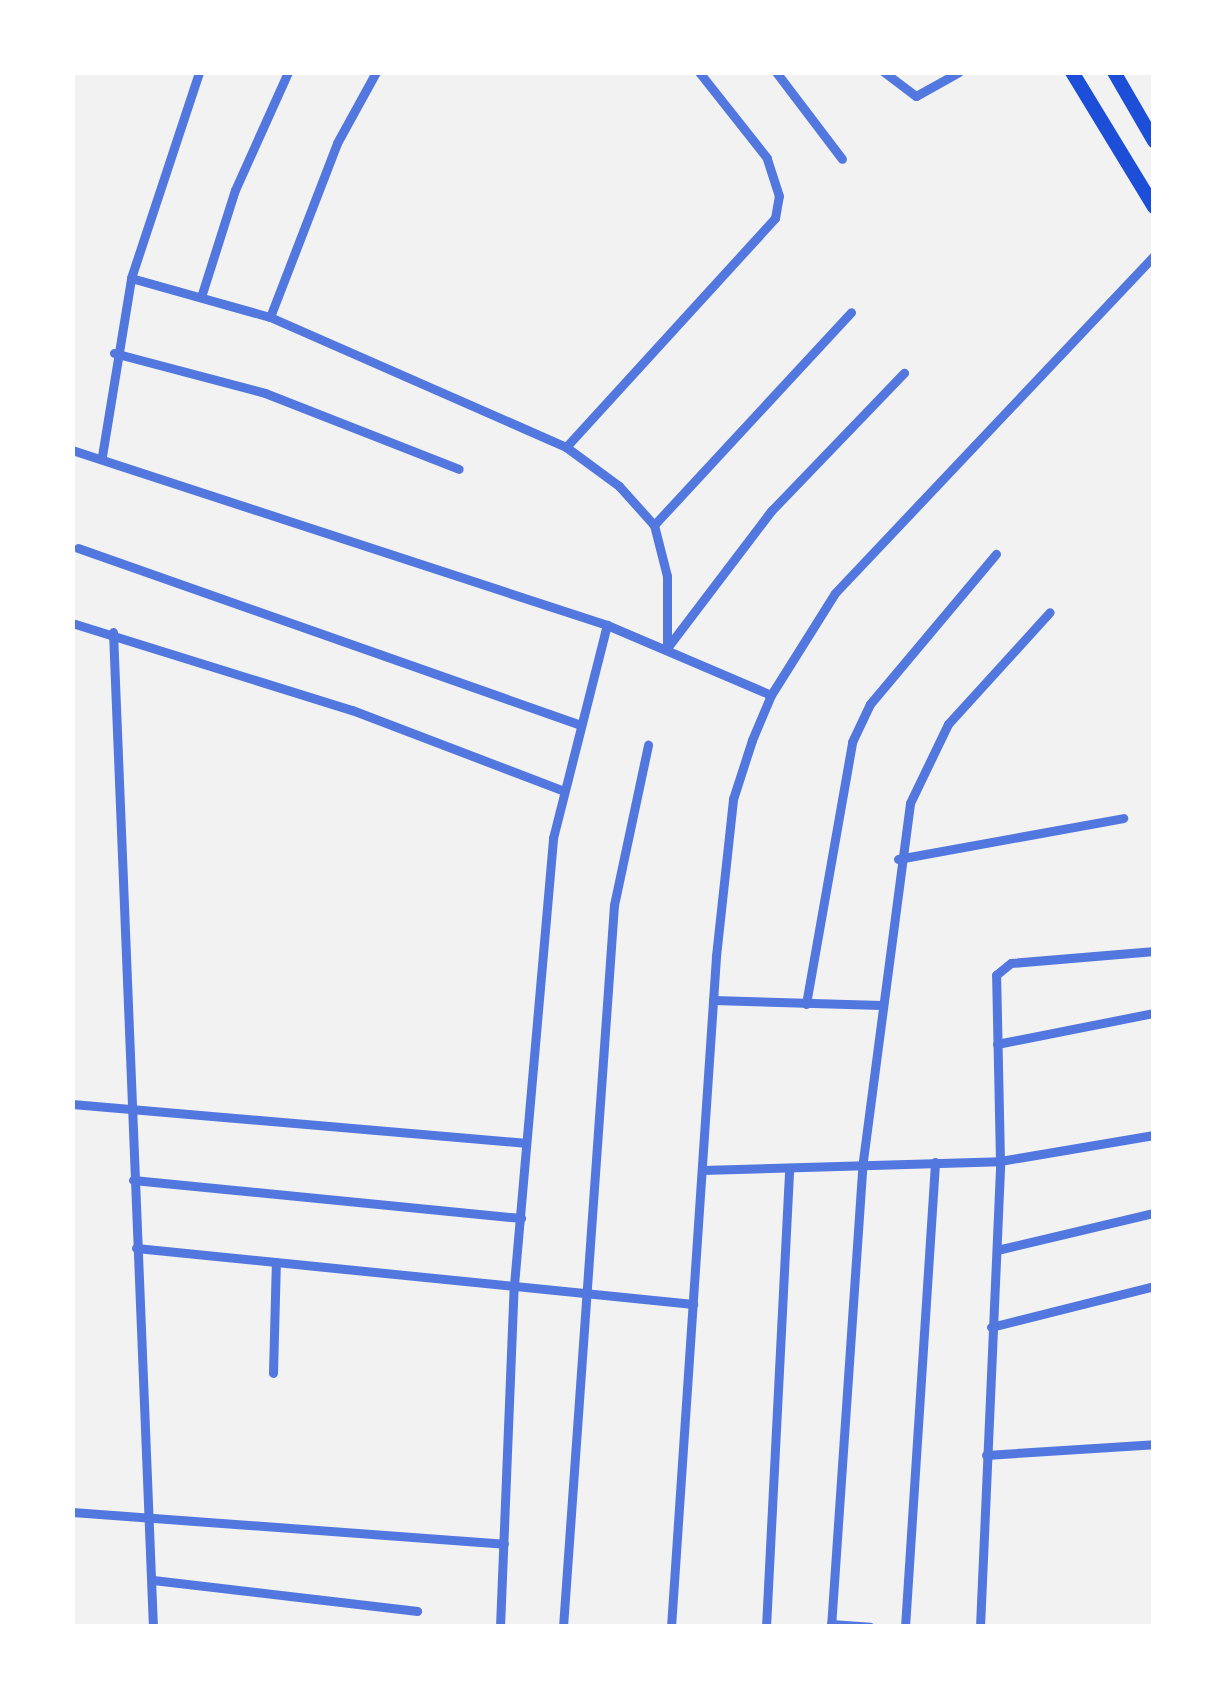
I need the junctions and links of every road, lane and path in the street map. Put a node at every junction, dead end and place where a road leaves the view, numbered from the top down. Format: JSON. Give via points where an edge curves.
{"nodes":[{"id":1,"x":199,"y":72,"type":"edge"},
{"id":2,"x":288,"y":72,"type":"edge"},
{"id":3,"x":376,"y":72,"type":"edge"},
{"id":4,"x":699,"y":72,"type":"edge"},
{"id":5,"x":776,"y":72,"type":"edge"},
{"id":6,"x":884,"y":72,"type":"edge"},
{"id":7,"x":959,"y":72,"type":"edge"},
{"id":8,"x":1072,"y":72,"type":"edge"},
{"id":9,"x":1114,"y":72,"type":"edge"},
{"id":10,"x":1154,"y":141,"type":"edge"},
{"id":11,"x":842,"y":159,"type":"dead end"},
{"id":12,"x":1154,"y":207,"type":"edge"},
{"id":13,"x":1154,"y":256,"type":"edge"},
{"id":14,"x":131,"y":278,"type":"junction"},
{"id":15,"x":201,"y":297,"type":"junction"},
{"id":16,"x":851,"y":312,"type":"dead end"},
{"id":17,"x":270,"y":317,"type":"junction"},
{"id":18,"x":114,"y":353,"type":"junction"},
{"id":19,"x":904,"y":373,"type":"dead end"},
{"id":20,"x":566,"y":447,"type":"junction"},
{"id":21,"x":72,"y":450,"type":"edge"},
{"id":22,"x":102,"y":456,"type":"junction"},
{"id":23,"x":459,"y":469,"type":"dead end"},
{"id":24,"x":654,"y":525,"type":"junction"},
{"id":25,"x":78,"y":548,"type":"dead end"},
{"id":26,"x":996,"y":554,"type":"dead end"},
{"id":27,"x":1050,"y":611,"type":"dead end"},
{"id":28,"x":72,"y":623,"type":"edge"},
{"id":29,"x":607,"y":625,"type":"junction"},
{"id":30,"x":113,"y":632,"type":"junction"},
{"id":31,"x":667,"y":648,"type":"junction"},
{"id":32,"x":771,"y":695,"type":"junction"},
{"id":33,"x":578,"y":724,"type":"junction"},
{"id":34,"x":649,"y":745,"type":"dead end"},
{"id":35,"x":561,"y":790,"type":"junction"},
{"id":36,"x":1123,"y":818,"type":"dead end"},
{"id":37,"x":898,"y":859,"type":"junction"},
{"id":38,"x":1154,"y":951,"type":"edge"},
{"id":39,"x":713,"y":1000,"type":"junction"},
{"id":40,"x":806,"y":1004,"type":"junction"},
{"id":41,"x":881,"y":1005,"type":"junction"},
{"id":42,"x":1154,"y":1012,"type":"edge"},
{"id":43,"x":997,"y":1044,"type":"junction"},
{"id":44,"x":72,"y":1104,"type":"edge"},
{"id":45,"x":129,"y":1111,"type":"junction"},
{"id":46,"x":1154,"y":1135,"type":"edge"},
{"id":47,"x":524,"y":1143,"type":"junction"},
{"id":48,"x":1000,"y":1161,"type":"junction"},
{"id":49,"x":935,"y":1162,"type":"junction"},
{"id":50,"x":862,"y":1168,"type":"junction"},
{"id":51,"x":702,"y":1170,"type":"junction"},
{"id":52,"x":789,"y":1170,"type":"junction"},
{"id":53,"x":133,"y":1180,"type":"junction"},
{"id":54,"x":1154,"y":1213,"type":"edge"},
{"id":55,"x":521,"y":1218,"type":"junction"},
{"id":56,"x":136,"y":1248,"type":"junction"},
{"id":57,"x":998,"y":1250,"type":"junction"},
{"id":58,"x":276,"y":1262,"type":"junction"},
{"id":59,"x":514,"y":1285,"type":"junction"},
{"id":60,"x":1154,"y":1286,"type":"edge"},
{"id":61,"x":584,"y":1290,"type":"junction"},
{"id":62,"x":693,"y":1304,"type":"junction"},
{"id":63,"x":991,"y":1327,"type":"junction"},
{"id":64,"x":273,"y":1373,"type":"dead end"},
{"id":65,"x":1154,"y":1444,"type":"edge"},
{"id":66,"x":986,"y":1455,"type":"junction"},
{"id":67,"x":72,"y":1512,"type":"edge"},
{"id":68,"x":153,"y":1515,"type":"junction"},
{"id":69,"x":504,"y":1544,"type":"junction"},
{"id":70,"x":153,"y":1580,"type":"junction"},
{"id":71,"x":417,"y":1611,"type":"dead end"},
{"id":72,"x":831,"y":1625,"type":"edge"},
{"id":73,"x":153,"y":1627,"type":"edge"},
{"id":74,"x":500,"y":1627,"type":"edge"},
{"id":75,"x":563,"y":1627,"type":"edge"},
{"id":76,"x":671,"y":1627,"type":"edge"},
{"id":77,"x":766,"y":1627,"type":"edge"},
{"id":78,"x":870,"y":1627,"type":"edge"},
{"id":79,"x":905,"y":1627,"type":"edge"},
{"id":80,"x":980,"y":1627,"type":"edge"}],
"edges":[{"from":1,"to":14,"type":"street"},
{"from":2,"to":15,"type":"street","via":[[235,190]]},
{"from":3,"to":17,"type":"street","via":[[337,143]]},
{"from":4,"to":20,"type":"street","via":[[767,158],[779,196],[775,218]]},
{"from":5,"to":11,"type":"street"},
{"from":6,"to":7,"type":"street","via":[[916,96]]},
{"from":8,"to":12,"type":"main road"},
{"from":9,"to":10,"type":"main road"},
{"from":13,"to":32,"type":"street","via":[[836,593]]},
{"from":14,"to":15,"type":"street"},
{"from":14,"to":18,"type":"street"},
{"from":15,"to":17,"type":"street"},
{"from":16,"to":24,"type":"street"},
{"from":17,"to":20,"type":"street"},
{"from":18,"to":22,"type":"street"},
{"from":18,"to":23,"type":"street","via":[[265,393]]},
{"from":19,"to":31,"type":"street","via":[[770,511]]},
{"from":20,"to":24,"type":"street"},
{"from":21,"to":22,"type":"street"},
{"from":22,"to":29,"type":"street"},
{"from":24,"to":31,"type":"street","via":[[667,576]]},
{"from":25,"to":33,"type":"street"},
{"from":26,"to":40,"type":"street","via":[[870,704],[852,742]]},
{"from":27,"to":37,"type":"street","via":[[948,724],[910,803]]},
{"from":28,"to":30,"type":"street"},
{"from":29,"to":31,"type":"street"},
{"from":29,"to":33,"type":"street"},
{"from":30,"to":35,"type":"street"},
{"from":30,"to":45,"type":"street"},
{"from":31,"to":32,"type":"street"},
{"from":32,"to":39,"type":"street","via":[[733,799]]},
{"from":33,"to":35,"type":"street"},
{"from":34,"to":61,"type":"street","via":[[614,905]]},
{"from":35,"to":47,"type":"street"},
{"from":36,"to":37,"type":"street"},
{"from":37,"to":41,"type":"street"},
{"from":38,"to":43,"type":"street","via":[[1002,966],[992,990]]},
{"from":39,"to":40,"type":"street"},
{"from":39,"to":51,"type":"street"},
{"from":40,"to":41,"type":"street"},
{"from":41,"to":50,"type":"street"},
{"from":42,"to":43,"type":"street"},
{"from":43,"to":48,"type":"street"},
{"from":44,"to":45,"type":"street"},
{"from":45,"to":47,"type":"street"},
{"from":45,"to":53,"type":"street"},
{"from":46,"to":48,"type":"street"},
{"from":47,"to":55,"type":"street"},
{"from":48,"to":49,"type":"street"},
{"from":48,"to":57,"type":"street"},
{"from":49,"to":50,"type":"street"},
{"from":49,"to":79,"type":"street"},
{"from":50,"to":52,"type":"street"},
{"from":50,"to":72,"type":"street"},
{"from":51,"to":52,"type":"street"},
{"from":51,"to":62,"type":"street"},
{"from":52,"to":77,"type":"street"},
{"from":53,"to":55,"type":"street"},
{"from":53,"to":56,"type":"street"},
{"from":54,"to":57,"type":"street"},
{"from":55,"to":59,"type":"street"},
{"from":56,"to":58,"type":"street"},
{"from":56,"to":68,"type":"street"},
{"from":57,"to":63,"type":"street"},
{"from":58,"to":59,"type":"street"},
{"from":58,"to":64,"type":"street"},
{"from":59,"to":61,"type":"street"},
{"from":59,"to":69,"type":"street"},
{"from":60,"to":63,"type":"street"},
{"from":61,"to":62,"type":"street"},
{"from":61,"to":75,"type":"street"},
{"from":62,"to":76,"type":"street"},
{"from":63,"to":66,"type":"street"},
{"from":65,"to":66,"type":"street"},
{"from":66,"to":80,"type":"street"},
{"from":67,"to":68,"type":"street"},
{"from":68,"to":69,"type":"street"},
{"from":68,"to":70,"type":"street"},
{"from":69,"to":74,"type":"street"},
{"from":70,"to":71,"type":"street"},
{"from":70,"to":73,"type":"street"},
{"from":72,"to":78,"type":"street"}]}
